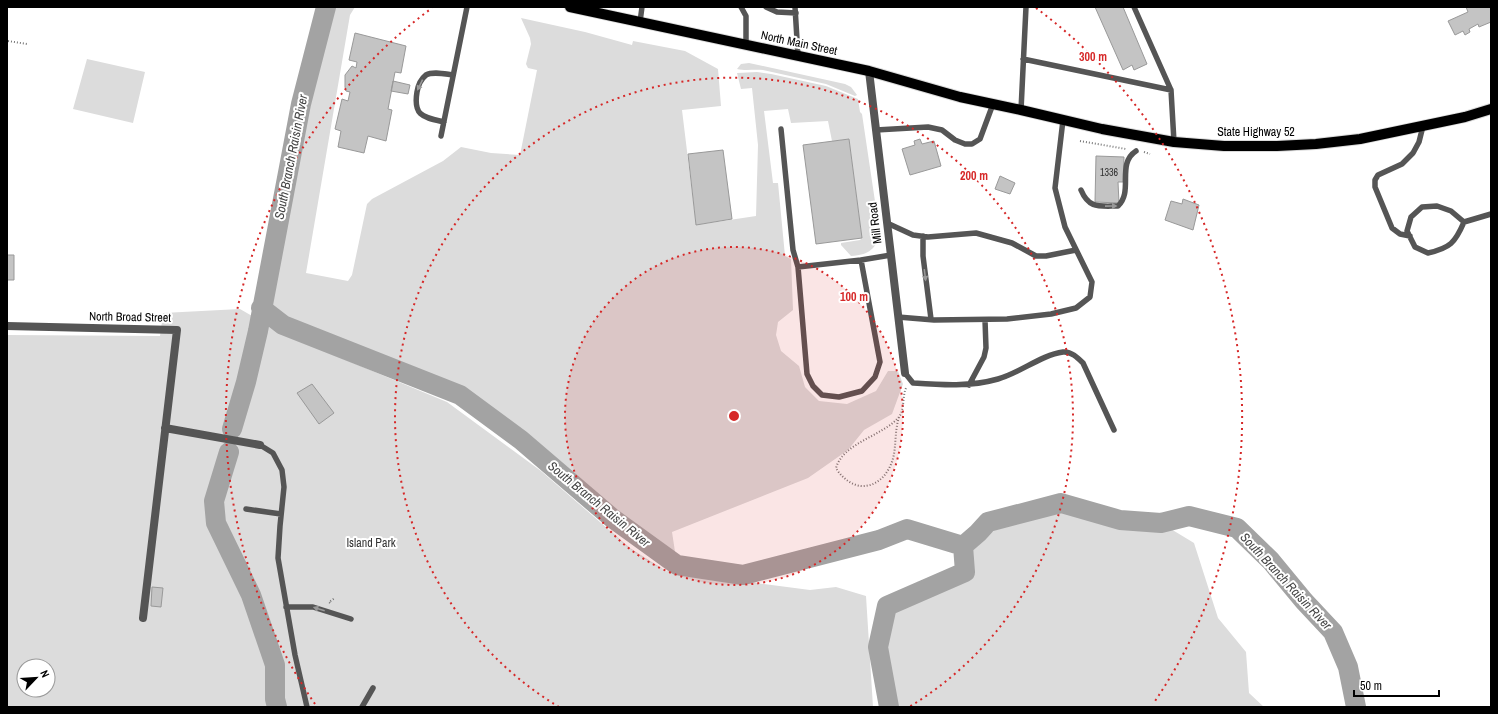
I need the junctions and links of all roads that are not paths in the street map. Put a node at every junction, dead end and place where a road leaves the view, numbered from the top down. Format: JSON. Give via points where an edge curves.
{"nodes":[{"id":1,"x":467,"y":7,"type":"edge"},
{"id":2,"x":570,"y":7,"type":"edge"},
{"id":3,"x":642,"y":7,"type":"edge"},
{"id":4,"x":741,"y":7,"type":"edge"},
{"id":5,"x":766,"y":7,"type":"edge"},
{"id":6,"x":1026,"y":7,"type":"edge"},
{"id":7,"x":1134,"y":7,"type":"edge"},
{"id":8,"x":795,"y":10,"type":"edge"},
{"id":9,"x":640,"y":22,"type":"junction"},
{"id":10,"x":746,"y":45,"type":"junction"},
{"id":11,"x":798,"y":56,"type":"junction"},
{"id":12,"x":1023,"y":59,"type":"junction"},
{"id":13,"x":869,"y":71,"type":"junction"},
{"id":14,"x":453,"y":75,"type":"junction"},
{"id":15,"x":1171,"y":90,"type":"junction"},
{"id":16,"x":993,"y":104,"type":"junction"},
{"id":17,"x":1491,"y":109,"type":"edge"},
{"id":18,"x":1020,"y":110,"type":"junction"},
{"id":19,"x":1063,"y":120,"type":"junction"},
{"id":20,"x":444,"y":122,"type":"junction"},
{"id":21,"x":1422,"y":126,"type":"junction"},
{"id":22,"x":781,"y":130,"type":"dead end"},
{"id":23,"x":876,"y":130,"type":"junction"},
{"id":24,"x":441,"y":136,"type":"dead end"},
{"id":25,"x":1174,"y":142,"type":"junction"},
{"id":26,"x":1136,"y":151,"type":"road end"},
{"id":27,"x":1081,"y":190,"type":"dead end"},
{"id":28,"x":1491,"y":214,"type":"edge"},
{"id":29,"x":1464,"y":222,"type":"junction"},
{"id":30,"x":887,"y":223,"type":"junction"},
{"id":31,"x":923,"y":236,"type":"junction"},
{"id":32,"x":1410,"y":236,"type":"junction"},
{"id":33,"x":1076,"y":250,"type":"junction"},
{"id":34,"x":891,"y":255,"type":"junction"},
{"id":35,"x":861,"y":260,"type":"junction"},
{"id":36,"x":798,"y":267,"type":"junction"},
{"id":37,"x":898,"y":317,"type":"junction"},
{"id":38,"x":931,"y":319,"type":"junction"},
{"id":39,"x":985,"y":320,"type":"junction"},
{"id":40,"x":7,"y":326,"type":"edge"},
{"id":41,"x":905,"y":373,"type":"joint"},
{"id":42,"x":969,"y":384,"type":"junction"},
{"id":43,"x":165,"y":428,"type":"junction"},
{"id":44,"x":1114,"y":430,"type":"dead end"},
{"id":45,"x":260,"y":444,"type":"joint"},
{"id":46,"x":246,"y":509,"type":"dead end"},
{"id":47,"x":281,"y":514,"type":"junction"},
{"id":48,"x":286,"y":607,"type":"junction"},
{"id":49,"x":143,"y":618,"type":"dead end"},
{"id":50,"x":352,"y":619,"type":"dead end"},
{"id":51,"x":373,"y":688,"type":"dead end"},
{"id":52,"x":307,"y":707,"type":"edge"},
{"id":53,"x":362,"y":707,"type":"edge"}],
"edges":[{"from":1,"to":14,"type":"lane"},
{"from":2,"to":9,"type":"main road","name":"North Main Street"},
{"from":3,"to":9,"type":"lane"},
{"from":4,"to":10,"type":"lane","via":[[746,16]]},
{"from":5,"to":8,"type":"lane","via":[[777,12]]},
{"from":6,"to":12,"type":"lane"},
{"from":7,"to":15,"type":"lane"},
{"from":8,"to":11,"type":"lane"},
{"from":9,"to":10,"type":"main road","name":"North Main Street"},
{"from":10,"to":11,"type":"main road","name":"North Main Street"},
{"from":11,"to":13,"type":"main road","name":"North Main Street"},
{"from":12,"to":15,"type":"lane"},
{"from":12,"to":18,"type":"lane"},
{"from":13,"to":16,"type":"main road","name":"North Main Street","via":[[960,98]]},
{"from":13,"to":23,"type":"street","name":"Mill Road"},
{"from":14,"to":20,"type":"lane"},
{"from":14,"to":20,"type":"lane","one_way":true,"via":[[435,73],[426,76],[418,85],[415,101],[417,111],[426,118]]},
{"from":15,"to":25,"type":"lane"},
{"from":16,"to":18,"type":"main road","name":"North Main Street"},
{"from":16,"to":23,"type":"lane","via":[[980,139],[972,144],[965,144],[942,130],[928,127]]},
{"from":17,"to":21,"type":"main road","name":"State Highway 52"},
{"from":18,"to":19,"type":"main road","name":"State Highway 52"},
{"from":19,"to":25,"type":"main road","name":"State Highway 52"},
{"from":19,"to":33,"type":"lane","via":[[1055,188],[1065,226]]},
{"from":20,"to":24,"type":"lane"},
{"from":21,"to":25,"type":"main road","name":"State Highway 52","via":[[1360,139],[1316,144],[1247,146]]},
{"from":21,"to":32,"type":"lane","via":[[1419,142],[1413,153],[1402,164],[1378,175],[1375,180],[1375,187],[1392,228],[1400,234]]},
{"from":22,"to":36,"type":"lane","via":[[793,250]]},
{"from":23,"to":30,"type":"street","name":"Mill Road"},
{"from":27,"to":26,"type":"lane","one_way":true,"via":[[1085,200],[1092,205],[1118,206],[1122,203],[1126,184],[1126,163],[1129,155]]},
{"from":28,"to":29,"type":"lane"},
{"from":29,"to":32,"type":"lane","via":[[1456,239],[1441,250],[1428,253],[1415,247]]},
{"from":29,"to":32,"type":"lane","via":[[1451,211],[1436,206],[1422,208],[1411,217],[1408,231]]},
{"from":30,"to":31,"type":"lane","via":[[913,235]]},
{"from":30,"to":34,"type":"street","name":"Mill Road"},
{"from":31,"to":33,"type":"lane","via":[[976,233],[1012,243],[1036,256]]},
{"from":31,"to":38,"type":"lane","one_way":true},
{"from":33,"to":39,"type":"lane","via":[[1092,282],[1090,297],[1086,301],[1076,308],[1050,314],[1007,320]]},
{"from":34,"to":35,"type":"lane"},
{"from":34,"to":37,"type":"street","name":"Mill Road"},
{"from":35,"to":36,"type":"lane"},
{"from":35,"to":36,"type":"lane","via":[[880,362],[875,377],[862,391],[839,397],[822,395],[813,386],[807,374]]},
{"from":37,"to":38,"type":"lane"},
{"from":37,"to":41,"type":"street","name":"Mill Road"},
{"from":38,"to":39,"type":"lane"},
{"from":39,"to":42,"type":"lane","via":[[984,357]]},
{"from":40,"to":43,"type":"street","name":"North Broad Street","via":[[177,330]]},
{"from":41,"to":42,"type":"lane","via":[[913,383]]},
{"from":42,"to":44,"type":"lane","via":[[998,379],[1050,355],[1065,352],[1077,356],[1083,363]]},
{"from":43,"to":45,"type":"street"},
{"from":43,"to":49,"type":"street","name":"North Broad Street"},
{"from":45,"to":47,"type":"lane","via":[[273,454],[282,470],[284,487]]},
{"from":46,"to":47,"type":"lane"},
{"from":47,"to":48,"type":"lane","via":[[278,558]]},
{"from":50,"to":48,"type":"lane","one_way":true,"via":[[313,607]]},
{"from":48,"to":52,"type":"lane"},
{"from":51,"to":53,"type":"lane"}]}
